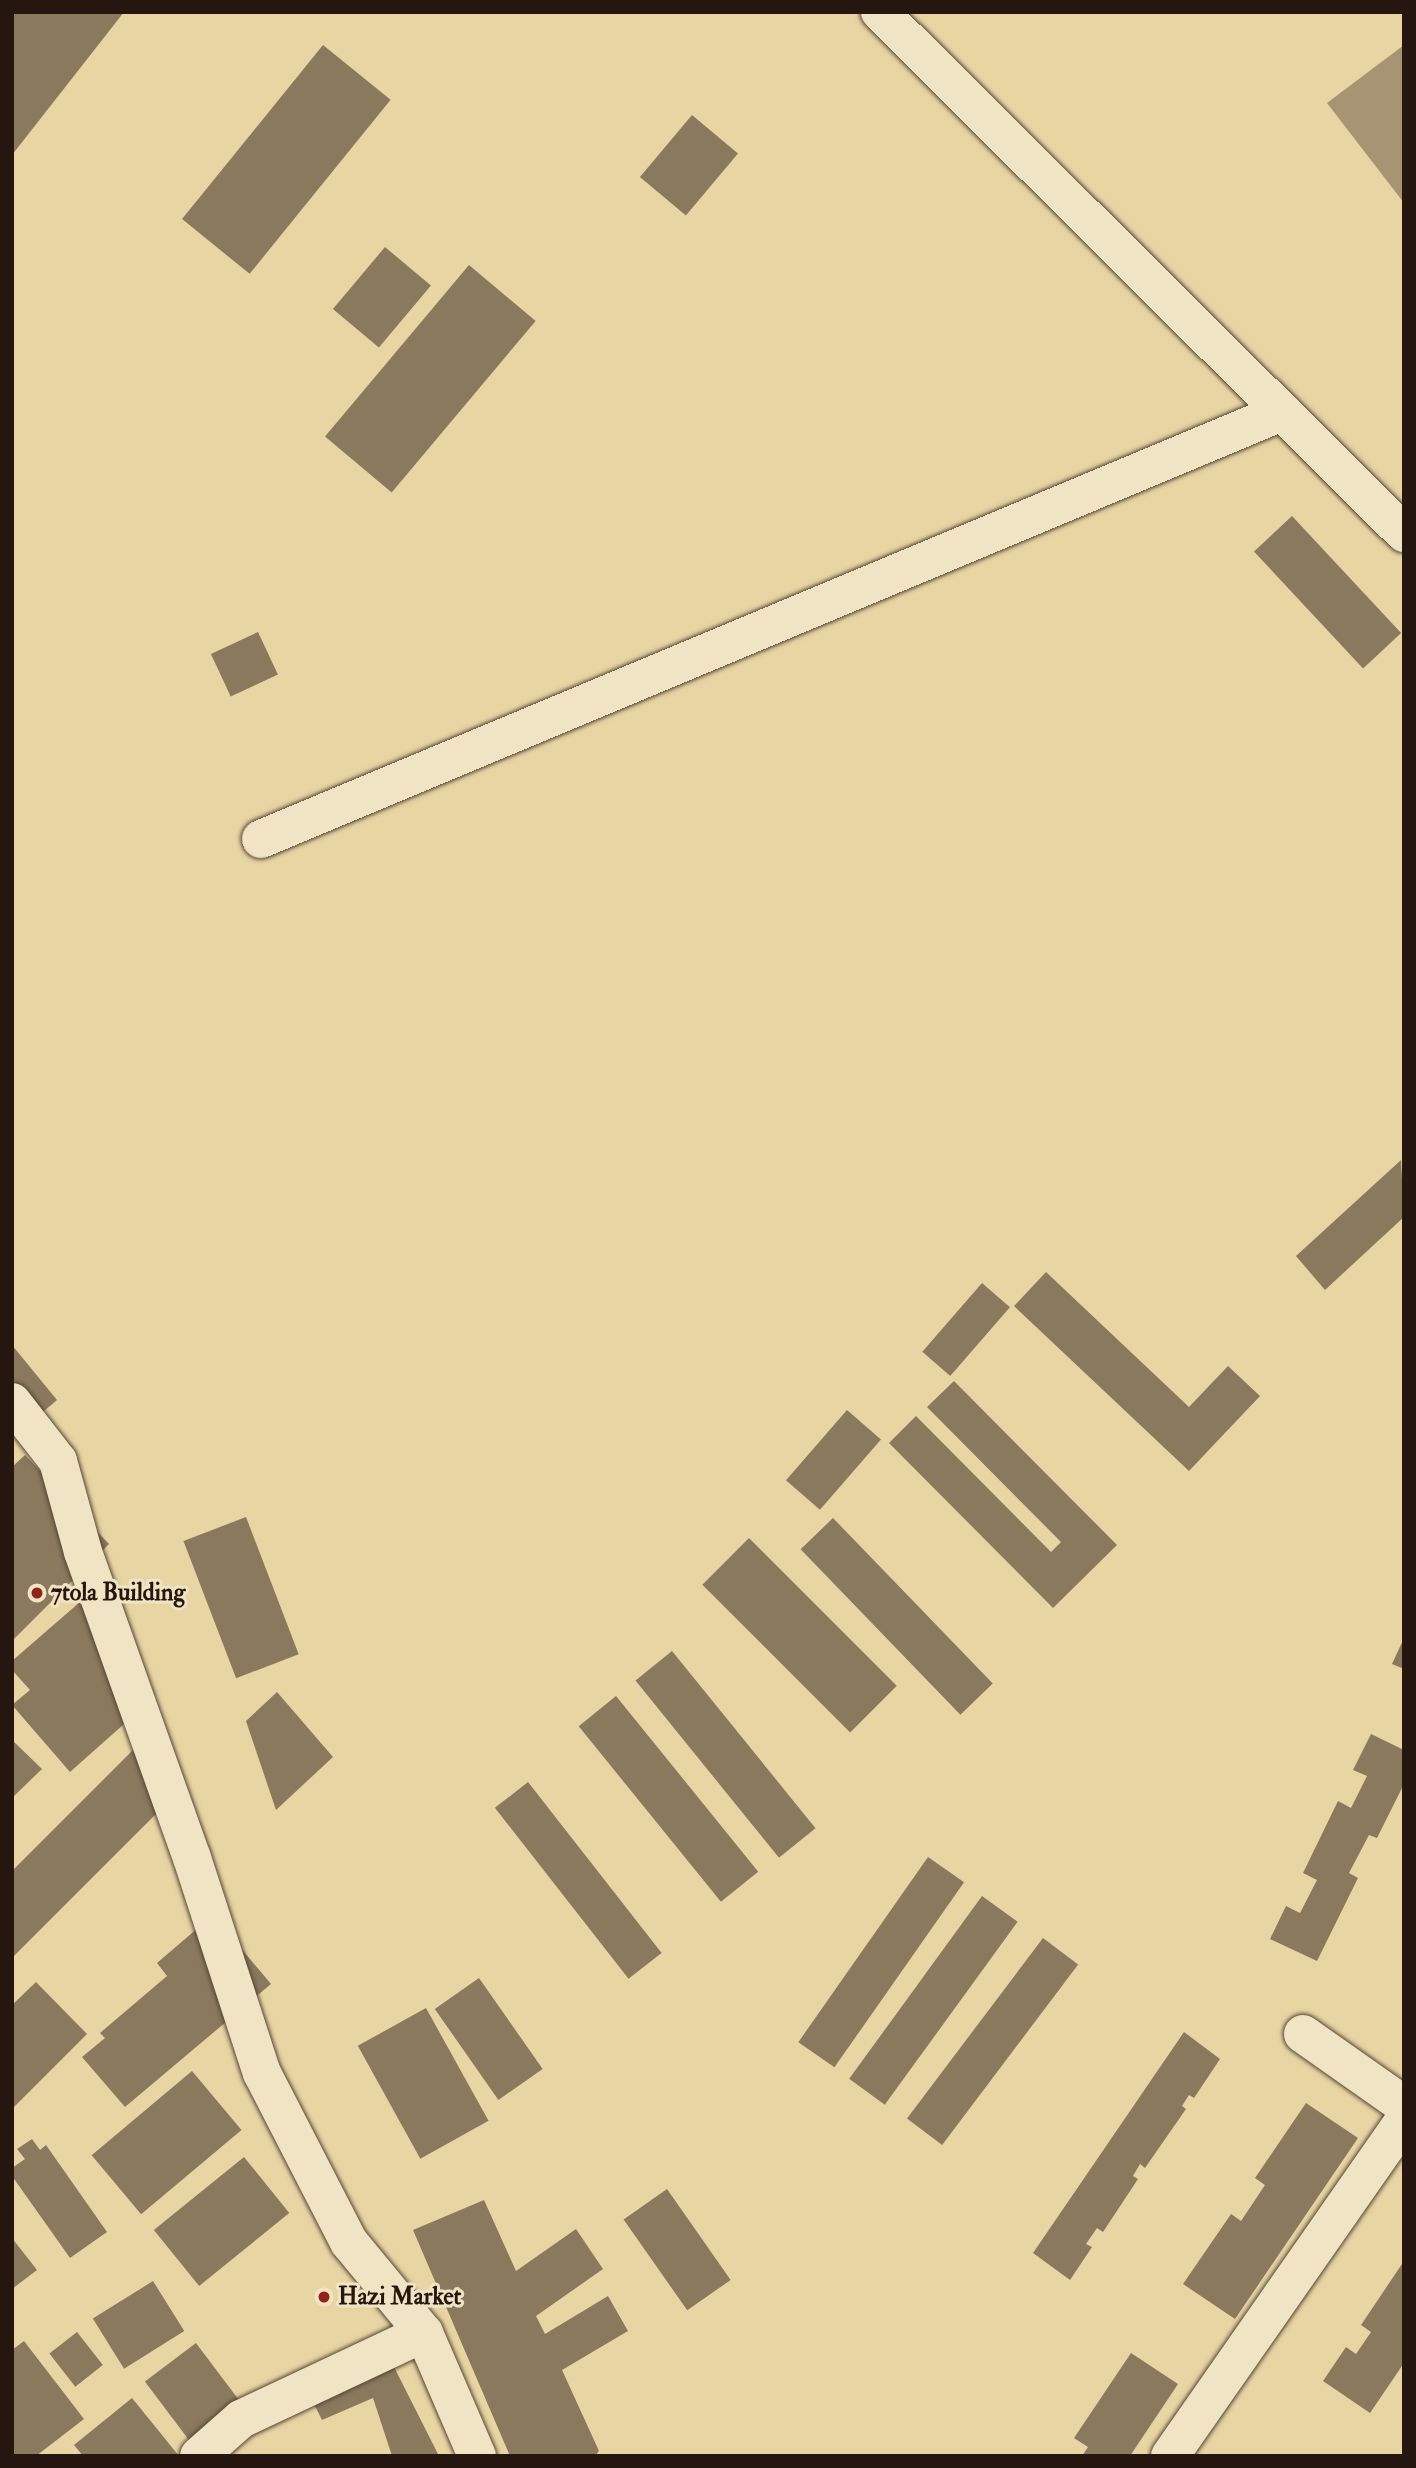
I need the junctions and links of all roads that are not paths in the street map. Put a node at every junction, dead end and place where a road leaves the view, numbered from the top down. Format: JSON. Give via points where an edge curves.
{"nodes":[{"id":1,"x":880,"y":12,"type":"edge"},
{"id":2,"x":1282,"y":412,"type":"junction"},
{"id":3,"x":1404,"y":533,"type":"edge"},
{"id":4,"x":261,"y":839,"type":"dead end"},
{"id":5,"x":12,"y":1402,"type":"edge"},
{"id":6,"x":1303,"y":2034,"type":"dead end"},
{"id":7,"x":1404,"y":2105,"type":"edge"},
{"id":8,"x":1404,"y":2120,"type":"edge"},
{"id":9,"x":424,"y":2333,"type":"junction"},
{"id":10,"x":199,"y":2456,"type":"edge"},
{"id":11,"x":477,"y":2456,"type":"edge"},
{"id":12,"x":1170,"y":2456,"type":"edge"}],
"edges":[{"from":1,"to":2,"type":"street"},
{"from":2,"to":3,"type":"street"},
{"from":2,"to":4,"type":"street"},
{"from":5,"to":9,"type":"street","via":[[58,1461],[83,1552],[192,1858],[262,2073],[349,2242]]},
{"from":6,"to":7,"type":"street"},
{"from":8,"to":12,"type":"street"},
{"from":9,"to":10,"type":"street","via":[[241,2419]]},
{"from":9,"to":11,"type":"street"}]}
